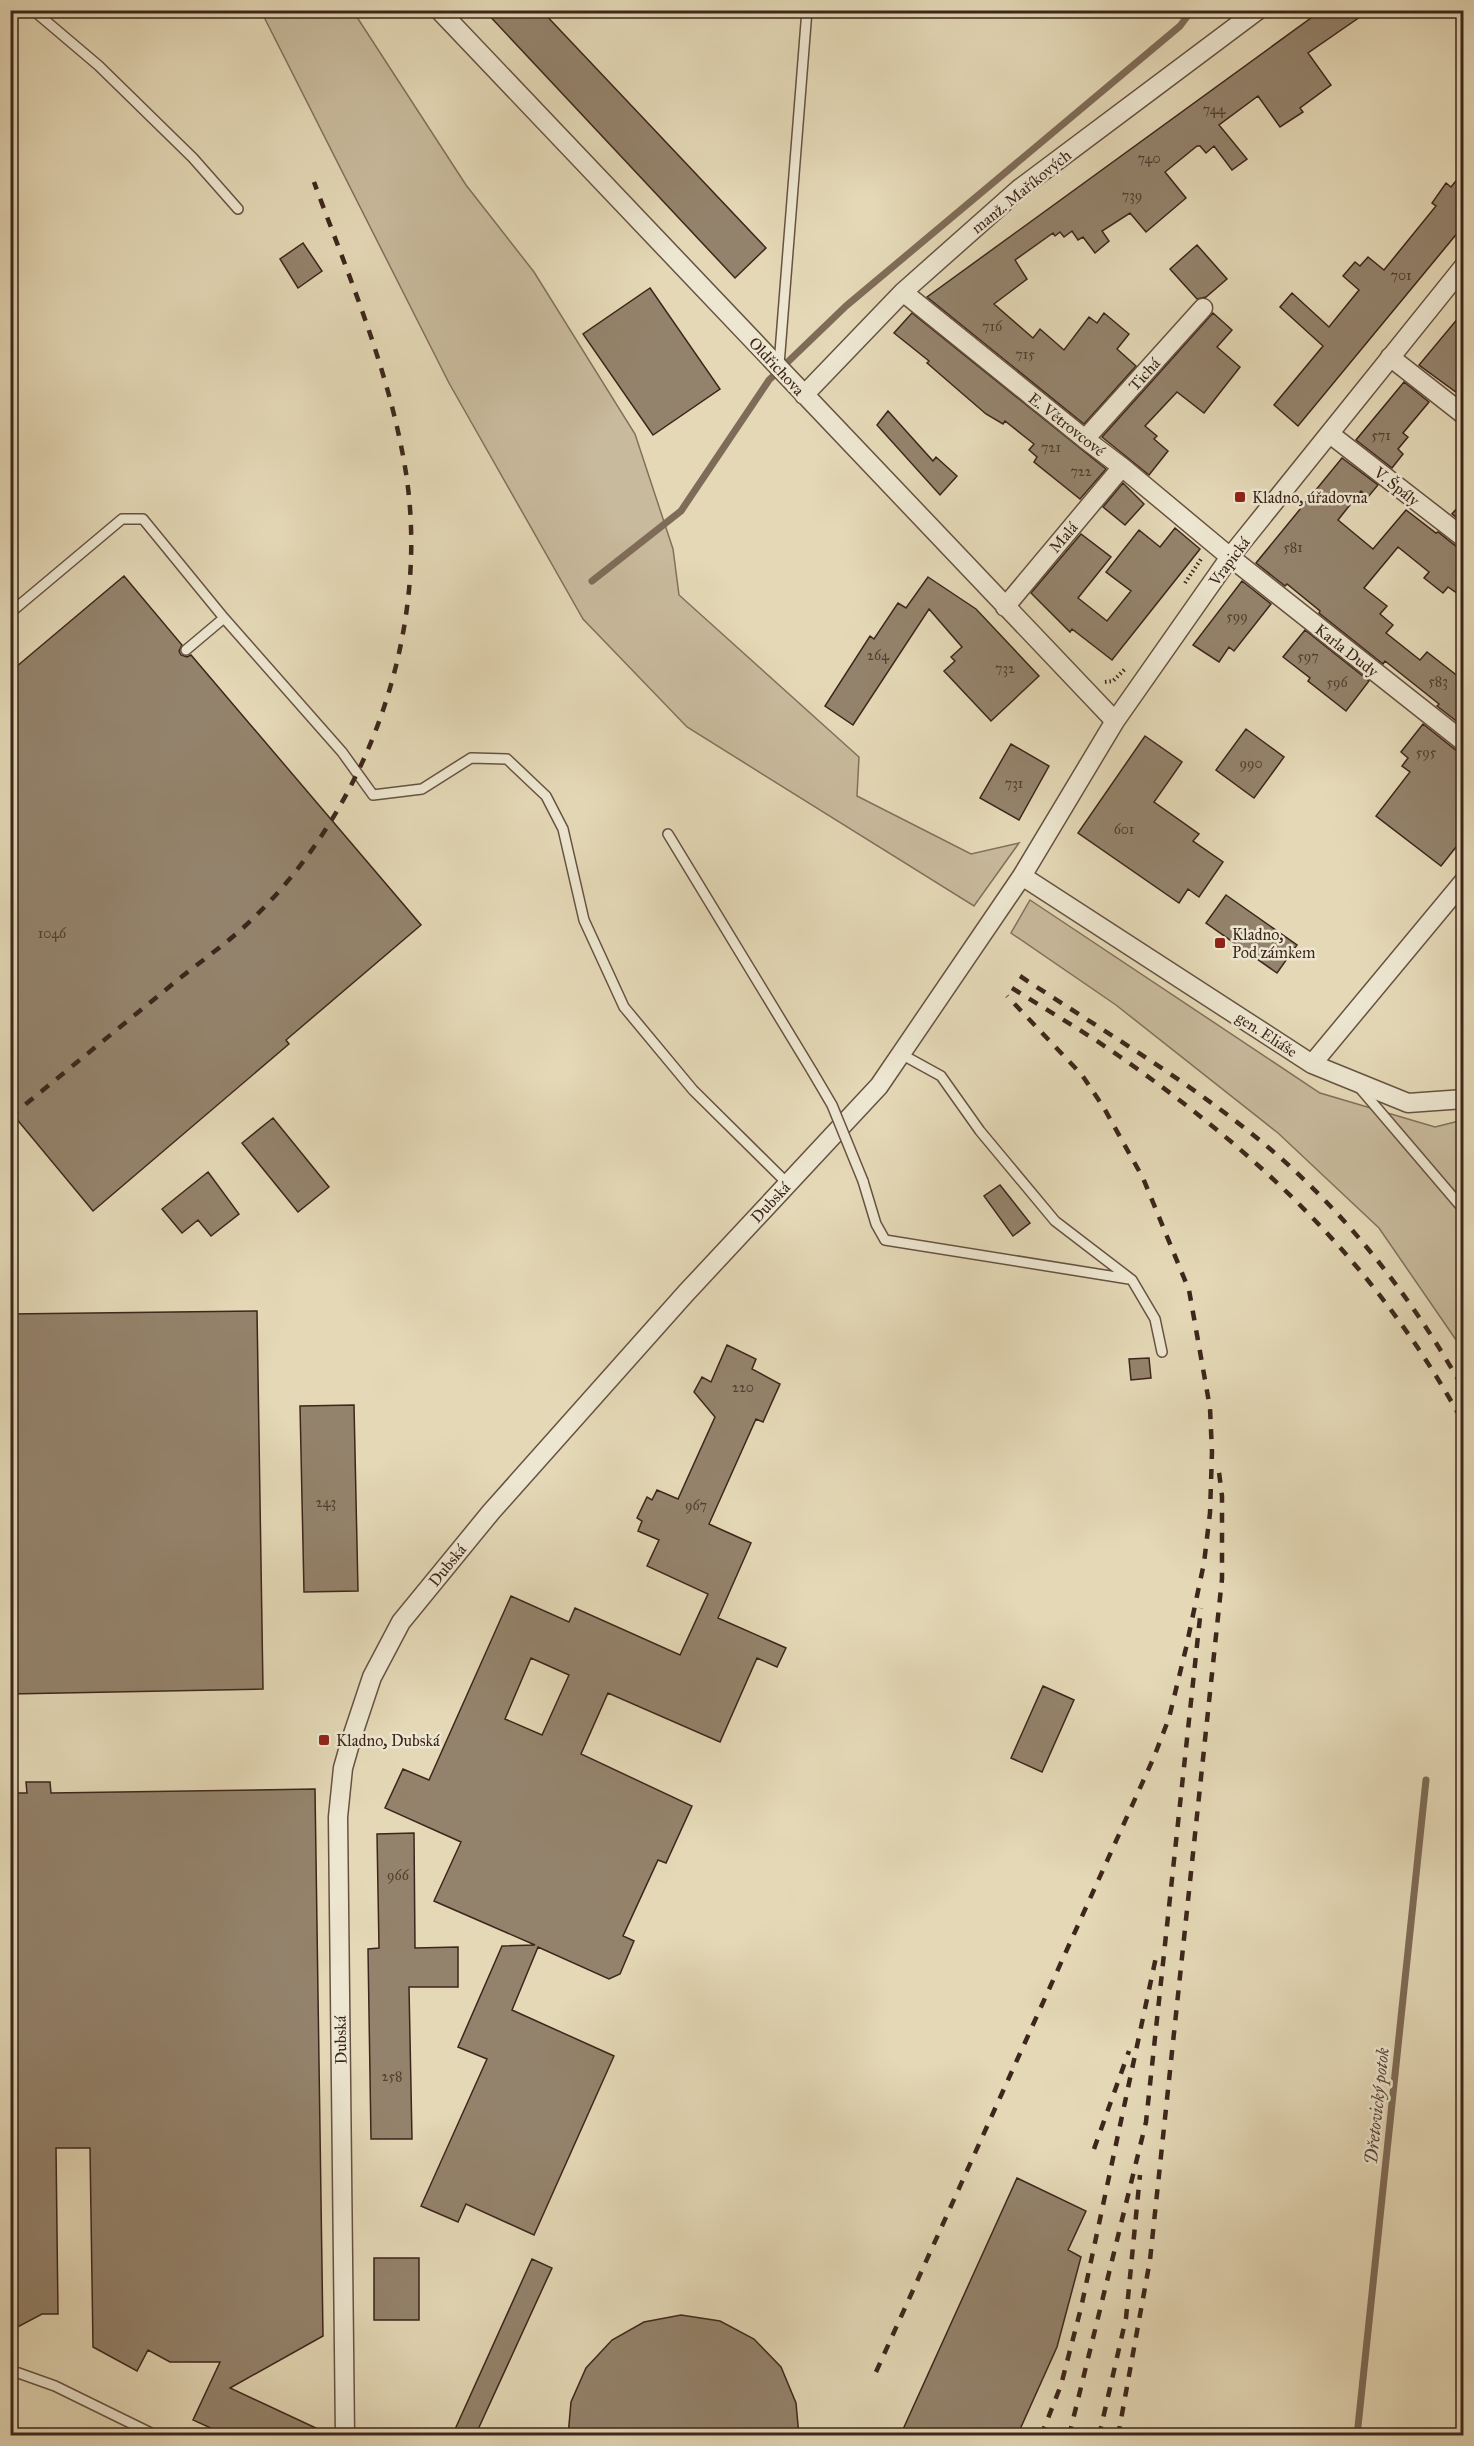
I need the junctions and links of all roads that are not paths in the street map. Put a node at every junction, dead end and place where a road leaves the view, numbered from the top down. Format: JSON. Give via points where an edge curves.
{"nodes":[{"id":1,"x":33,"y":10,"type":"edge"},
{"id":2,"x":440,"y":10,"type":"edge"},
{"id":3,"x":807,"y":10,"type":"edge"},
{"id":4,"x":1258,"y":10,"type":"edge"},
{"id":5,"x":238,"y":209,"type":"dead end"},
{"id":6,"x":1464,"y":266,"type":"edge"},
{"id":7,"x":903,"y":292,"type":"junction"},
{"id":8,"x":1203,"y":308,"type":"dead end"},
{"id":9,"x":1390,"y":357,"type":"junction"},
{"id":10,"x":779,"y":367,"type":"junction"},
{"id":11,"x":804,"y":394,"type":"junction"},
{"id":12,"x":1464,"y":415,"type":"edge"},
{"id":13,"x":1330,"y":434,"type":"junction"},
{"id":14,"x":1084,"y":440,"type":"junction"},
{"id":15,"x":1122,"y":467,"type":"junction"},
{"id":16,"x":1464,"y":538,"type":"edge"},
{"id":17,"x":1230,"y":557,"type":"junction"},
{"id":18,"x":1005,"y":608,"type":"junction"},
{"id":19,"x":10,"y":613,"type":"edge"},
{"id":20,"x":224,"y":618,"type":"junction"},
{"id":21,"x":186,"y":650,"type":"dead end"},
{"id":22,"x":1115,"y":722,"type":"junction"},
{"id":23,"x":1464,"y":742,"type":"edge"},
{"id":24,"x":668,"y":834,"type":"dead end"},
{"id":25,"x":1022,"y":876,"type":"junction"},
{"id":26,"x":1464,"y":881,"type":"edge"},
{"id":27,"x":901,"y":1054,"type":"junction"},
{"id":28,"x":1312,"y":1064,"type":"junction"},
{"id":29,"x":1354,"y":1081,"type":"junction"},
{"id":30,"x":1464,"y":1099,"type":"edge"},
{"id":31,"x":787,"y":1183,"type":"junction"},
{"id":32,"x":1464,"y":1210,"type":"edge"},
{"id":33,"x":1132,"y":1280,"type":"junction"},
{"id":34,"x":1162,"y":1353,"type":"dead end"},
{"id":35,"x":10,"y":2370,"type":"edge"},
{"id":36,"x":157,"y":2436,"type":"edge"},
{"id":37,"x":345,"y":2436,"type":"edge"}],
"edges":[{"from":1,"to":5,"type":"lane","via":[[99,66]]},
{"from":2,"to":10,"type":"street","name":"Oldřichova"},
{"from":3,"to":10,"type":"lane"},
{"from":4,"to":7,"type":"street","name":"manž. Maříkových","via":[[1019,189]]},
{"from":6,"to":9,"type":"street","name":"Vrapická"},
{"from":7,"to":11,"type":"street","name":"manž. Maříkových"},
{"from":7,"to":14,"type":"street","name":"E. Větrovcové"},
{"from":8,"to":14,"type":"street","name":"Tichá"},
{"from":9,"to":12,"type":"street"},
{"from":9,"to":13,"type":"street","name":"Vrapická"},
{"from":10,"to":11,"type":"street","name":"Oldřichova"},
{"from":11,"to":18,"type":"street","name":"Oldřichova"},
{"from":13,"to":16,"type":"street","name":"V. Špály"},
{"from":13,"to":17,"type":"street","name":"Vrapická"},
{"from":14,"to":15,"type":"street","name":"E. Větrovcové"},
{"from":15,"to":17,"type":"street","name":"E. Větrovcové"},
{"from":15,"to":18,"type":"street","name":"Malá"},
{"from":17,"to":22,"type":"street","name":"Vrapická"},
{"from":17,"to":23,"type":"street","name":"Karla Dudy"},
{"from":18,"to":22,"type":"street","name":"Oldřichova"},
{"from":19,"to":20,"type":"lane","via":[[122,519],[143,519]]},
{"from":20,"to":21,"type":"lane"},
{"from":20,"to":31,"type":"lane","via":[[342,752],[373,795],[422,789],[471,758],[483,758],[507,759],[546,796],[563,830],[584,920],[624,1006],[693,1090]]},
{"from":22,"to":25,"type":"street","name":"Vrapická"},
{"from":24,"to":33,"type":"lane","bridge":true,"via":[[832,1106],[885,1240]]},
{"from":25,"to":27,"type":"street","name":"Dubská"},
{"from":25,"to":28,"type":"street","name":"gen. Eliáše"},
{"from":26,"to":28,"type":"street","name":"gen. Eliáše"},
{"from":27,"to":31,"type":"street","name":"Dubská","via":[[879,1086]]},
{"from":27,"to":33,"type":"lane","via":[[940,1076],[1055,1221]]},
{"from":28,"to":29,"type":"street"},
{"from":29,"to":30,"type":"street","via":[[1408,1103]]},
{"from":29,"to":32,"type":"lane"},
{"from":31,"to":37,"type":"street","name":"Dubská","via":[[491,1512],[401,1622],[372,1677],[343,1768],[338,1817]]},
{"from":33,"to":34,"type":"lane","via":[[1155,1319]]},
{"from":35,"to":36,"type":"lane","via":[[55,2386]]}]}
